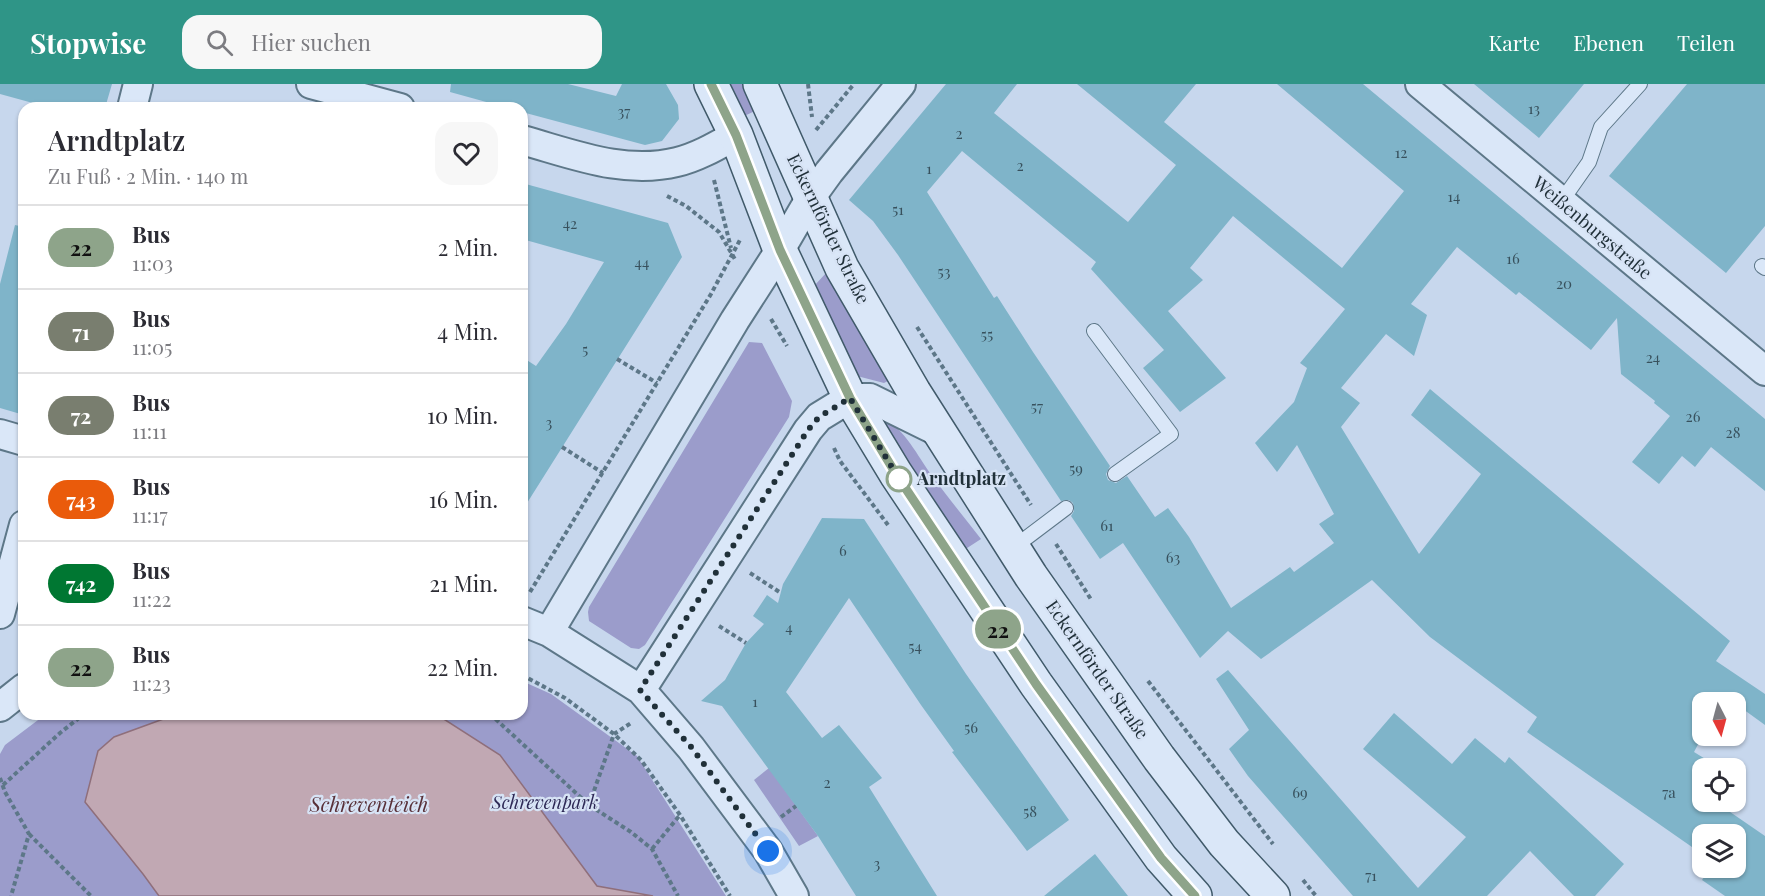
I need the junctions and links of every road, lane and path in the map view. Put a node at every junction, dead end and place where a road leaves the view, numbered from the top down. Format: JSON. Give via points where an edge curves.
{"nodes":[{"id":1,"x":138,"y":84,"type":"edge"},
{"id":2,"x":311,"y":84,"type":"edge"},
{"id":3,"x":711,"y":84,"type":"edge"},
{"id":4,"x":760,"y":84,"type":"edge"},
{"id":5,"x":808,"y":84,"type":"edge"},
{"id":6,"x":854,"y":84,"type":"edge"},
{"id":7,"x":901,"y":84,"type":"edge"},
{"id":8,"x":1420,"y":84,"type":"edge"},
{"id":9,"x":1640,"y":84,"type":"edge"},
{"id":10,"x":134,"y":102,"type":"edge"},
{"id":11,"x":378,"y":102,"type":"edge"},
{"id":12,"x":736,"y":135,"type":"junction"},
{"id":13,"x":528,"y":142,"type":"edge"},
{"id":14,"x":707,"y":151,"type":"junction"},
{"id":15,"x":666,"y":196,"type":"dead end"},
{"id":16,"x":811,"y":197,"type":"junction"},
{"id":17,"x":1561,"y":202,"type":"junction"},
{"id":18,"x":780,"y":250,"type":"junction"},
{"id":19,"x":733,"y":255,"type":"junction"},
{"id":20,"x":1094,"y":331,"type":"dead end"},
{"id":21,"x":617,"y":359,"type":"dead end"},
{"id":22,"x":1765,"y":371,"type":"edge"},
{"id":23,"x":657,"y":384,"type":"junction"},
{"id":24,"x":850,"y":398,"type":"junction"},
{"id":25,"x":939,"y":432,"type":"junction"},
{"id":26,"x":0,"y":434,"type":"edge"},
{"id":27,"x":18,"y":439,"type":"edge"},
{"id":28,"x":562,"y":447,"type":"dead end"},
{"id":29,"x":603,"y":473,"type":"junction"},
{"id":30,"x":1115,"y":474,"type":"dead end"},
{"id":31,"x":1066,"y":508,"type":"dead end"},
{"id":32,"x":18,"y":547,"type":"edge"},
{"id":33,"x":1013,"y":548,"type":"junction"},
{"id":34,"x":746,"y":571,"type":"dead end"},
{"id":35,"x":781,"y":593,"type":"dead end"},
{"id":36,"x":528,"y":604,"type":"edge"},
{"id":37,"x":528,"y":612,"type":"edge"},
{"id":38,"x":0,"y":614,"type":"edge"},
{"id":39,"x":715,"y":624,"type":"dead end"},
{"id":40,"x":549,"y":632,"type":"junction"},
{"id":41,"x":746,"y":643,"type":"dead end"},
{"id":42,"x":528,"y":678,"type":"edge"},
{"id":43,"x":640,"y":690,"type":"junction"},
{"id":44,"x":18,"y":693,"type":"edge"},
{"id":45,"x":0,"y":707,"type":"edge"},
{"id":46,"x":76,"y":720,"type":"edge"},
{"id":47,"x":497,"y":720,"type":"edge"},
{"id":48,"x":614,"y":734,"type":"junction"},
{"id":49,"x":0,"y":778,"type":"edge"},
{"id":50,"x":3,"y":785,"type":"junction"},
{"id":51,"x":589,"y":805,"type":"junction"},
{"id":52,"x":796,"y":806,"type":"dead end"},
{"id":53,"x":791,"y":810,"type":"dead end"},
{"id":54,"x":680,"y":815,"type":"junction"},
{"id":55,"x":29,"y":834,"type":"junction"},
{"id":56,"x":652,"y":849,"type":"junction"},
{"id":57,"x":11,"y":896,"type":"edge"},
{"id":58,"x":91,"y":896,"type":"edge"},
{"id":59,"x":678,"y":896,"type":"edge"},
{"id":60,"x":730,"y":896,"type":"edge"},
{"id":61,"x":794,"y":896,"type":"edge"},
{"id":62,"x":1195,"y":896,"type":"edge"},
{"id":63,"x":1273,"y":896,"type":"edge"}],
"edges":[{"from":1,"to":10,"type":"street"},
{"from":2,"to":11,"type":"street"},
{"from":3,"to":12,"type":"main road"},
{"from":4,"to":16,"type":"main road","name":"Eckernförder Straße"},
{"from":5,"to":6,"type":"path","via":[[814,132]]},
{"from":7,"to":16,"type":"street"},
{"from":8,"to":17,"type":"street","name":"Weißenburgstraße"},
{"from":9,"to":17,"type":"lane","via":[[1601,127],[1589,162]]},
{"from":12,"to":14,"type":"street"},
{"from":12,"to":18,"type":"main road"},
{"from":13,"to":14,"type":"street","via":[[611,164],[648,167],[679,162]]},
{"from":14,"to":19,"type":"path"},
{"from":15,"to":19,"type":"path","via":[[719,232]]},
{"from":16,"to":18,"type":"street"},
{"from":16,"to":25,"type":"main road","name":"Eckernförder Straße","via":[[842,267]]},
{"from":17,"to":22,"type":"street","name":"Weißenburgstraße"},
{"from":18,"to":24,"type":"main road"},
{"from":18,"to":40,"type":"street"},
{"from":19,"to":23,"type":"path"},
{"from":20,"to":30,"type":"lane","via":[[1171,434]]},
{"from":21,"to":23,"type":"path"},
{"from":23,"to":29,"type":"path"},
{"from":24,"to":25,"type":"street","via":[[870,398]]},
{"from":24,"to":43,"type":"street","via":[[819,417],[808,430]]},
{"from":24,"to":62,"type":"main road","via":[[1036,684],[1161,858]]},
{"from":25,"to":33,"type":"main road","name":"Eckernförder Straße"},
{"from":26,"to":27,"type":"street"},
{"from":28,"to":29,"type":"path"},
{"from":29,"to":36,"type":"path"},
{"from":31,"to":33,"type":"lane"},
{"from":32,"to":38,"type":"street"},
{"from":33,"to":63,"type":"main road","name":"Eckernförder Straße","via":[[1159,758],[1224,843]]},
{"from":34,"to":35,"type":"path"},
{"from":37,"to":40,"type":"street"},
{"from":39,"to":41,"type":"path"},
{"from":40,"to":43,"type":"street"},
{"from":42,"to":48,"type":"path","via":[[565,698]]},
{"from":43,"to":61,"type":"street","via":[[692,748],[768,851]]},
{"from":44,"to":45,"type":"street"},
{"from":46,"to":50,"type":"path"},
{"from":47,"to":51,"type":"path"},
{"from":48,"to":51,"type":"path"},
{"from":48,"to":54,"type":"path","via":[[641,760]]},
{"from":49,"to":50,"type":"path"},
{"from":50,"to":55,"type":"path"},
{"from":51,"to":56,"type":"path"},
{"from":52,"to":53,"type":"path"},
{"from":54,"to":56,"type":"path"},
{"from":54,"to":60,"type":"path"},
{"from":55,"to":57,"type":"path"},
{"from":55,"to":58,"type":"path"},
{"from":56,"to":59,"type":"path"}]}
